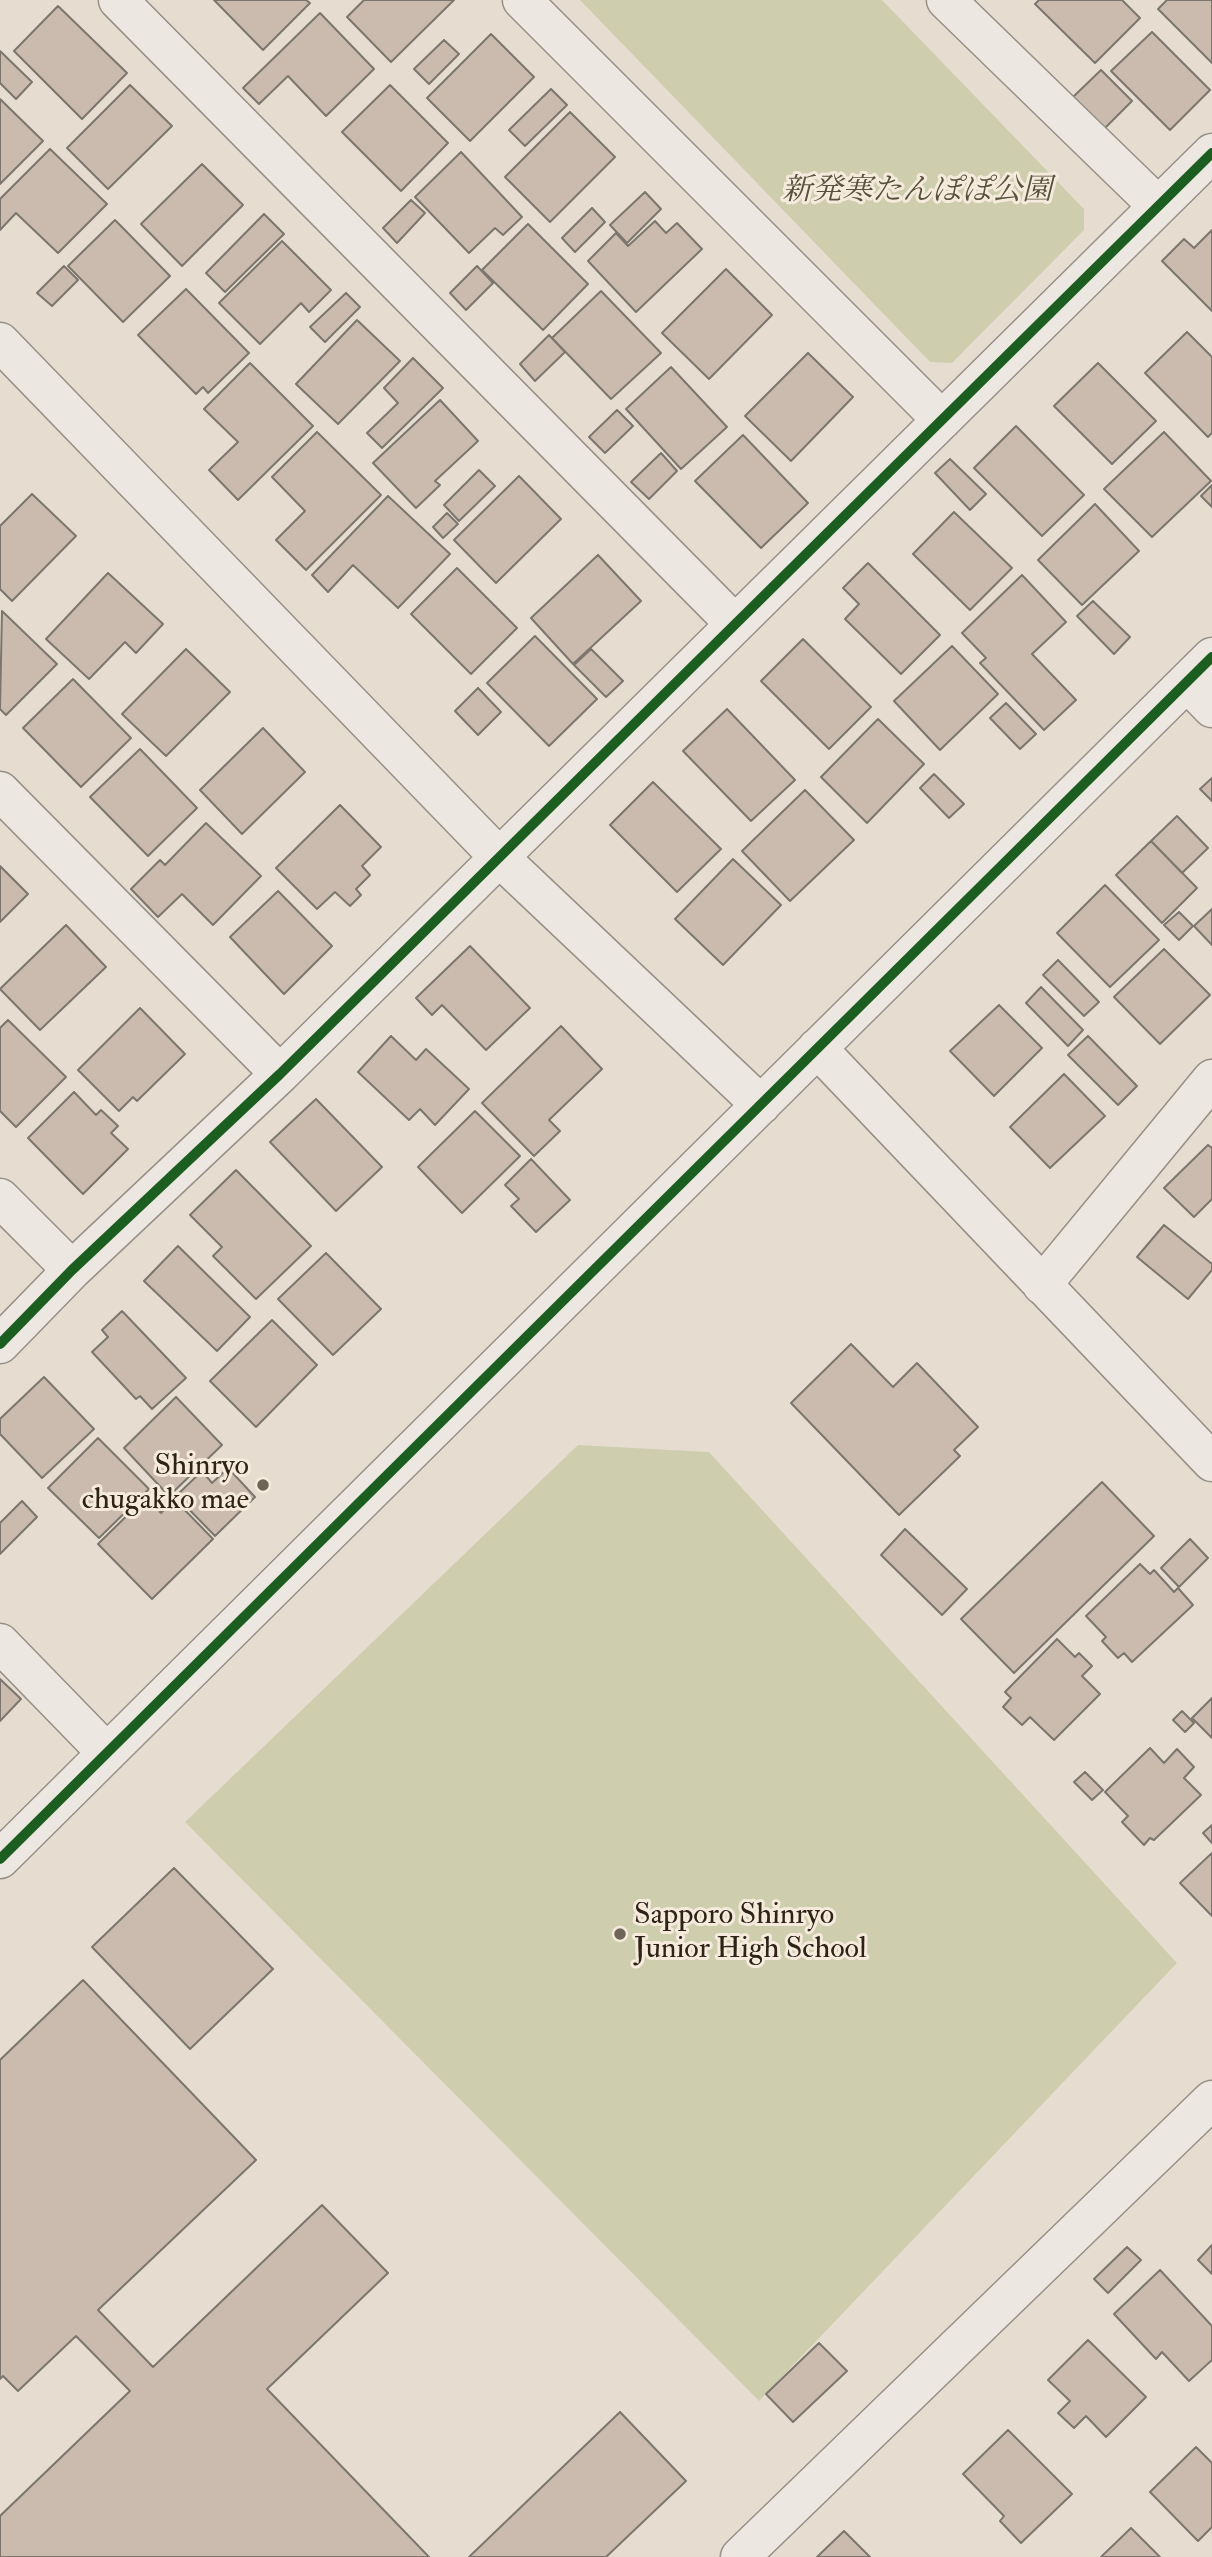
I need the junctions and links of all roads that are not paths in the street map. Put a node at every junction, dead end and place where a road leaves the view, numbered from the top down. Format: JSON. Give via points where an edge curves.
{"nodes":[{"id":1,"x":118,"y":0,"type":"edge"},
{"id":2,"x":522,"y":0,"type":"edge"},
{"id":3,"x":946,"y":0,"type":"edge"},
{"id":4,"x":1212,"y":153,"type":"edge"},
{"id":5,"x":1158,"y":206,"type":"junction"},
{"id":6,"x":0,"y":342,"type":"edge"},
{"id":7,"x":943,"y":420,"type":"junction"},
{"id":8,"x":735,"y":624,"type":"junction"},
{"id":9,"x":1204,"y":682,"type":"edge"},
{"id":10,"x":0,"y":791,"type":"edge"},
{"id":11,"x":499,"y":857,"type":"junction"},
{"id":12,"x":817,"y":1048,"type":"junction"},
{"id":13,"x":280,"y":1074,"type":"junction"},
{"id":14,"x":1212,"y":1079,"type":"edge"},
{"id":15,"x":761,"y":1105,"type":"junction"},
{"id":16,"x":0,"y":1198,"type":"edge"},
{"id":17,"x":72,"y":1270,"type":"junction"},
{"id":18,"x":1042,"y":1285,"type":"junction"},
{"id":19,"x":0,"y":1345,"type":"edge"},
{"id":20,"x":1212,"y":1462,"type":"edge"},
{"id":21,"x":0,"y":1643,"type":"edge"},
{"id":22,"x":107,"y":1753,"type":"junction"},
{"id":23,"x":0,"y":1859,"type":"edge"},
{"id":24,"x":1212,"y":2100,"type":"edge"},
{"id":25,"x":740,"y":2557,"type":"edge"}],
"edges":[{"from":1,"to":8,"type":"street"},
{"from":2,"to":7,"type":"street"},
{"from":3,"to":5,"type":"street"},
{"from":4,"to":5,"type":"street"},
{"from":5,"to":7,"type":"street"},
{"from":6,"to":11,"type":"street"},
{"from":7,"to":8,"type":"street"},
{"from":8,"to":11,"type":"street"},
{"from":9,"to":12,"type":"street"},
{"from":10,"to":13,"type":"street"},
{"from":11,"to":13,"type":"street"},
{"from":11,"to":15,"type":"street"},
{"from":12,"to":15,"type":"street"},
{"from":12,"to":18,"type":"street"},
{"from":13,"to":17,"type":"street"},
{"from":14,"to":18,"type":"street"},
{"from":15,"to":22,"type":"street"},
{"from":16,"to":17,"type":"street"},
{"from":17,"to":19,"type":"street"},
{"from":18,"to":20,"type":"street"},
{"from":21,"to":22,"type":"street"},
{"from":22,"to":23,"type":"street"},
{"from":24,"to":25,"type":"street"}]}
